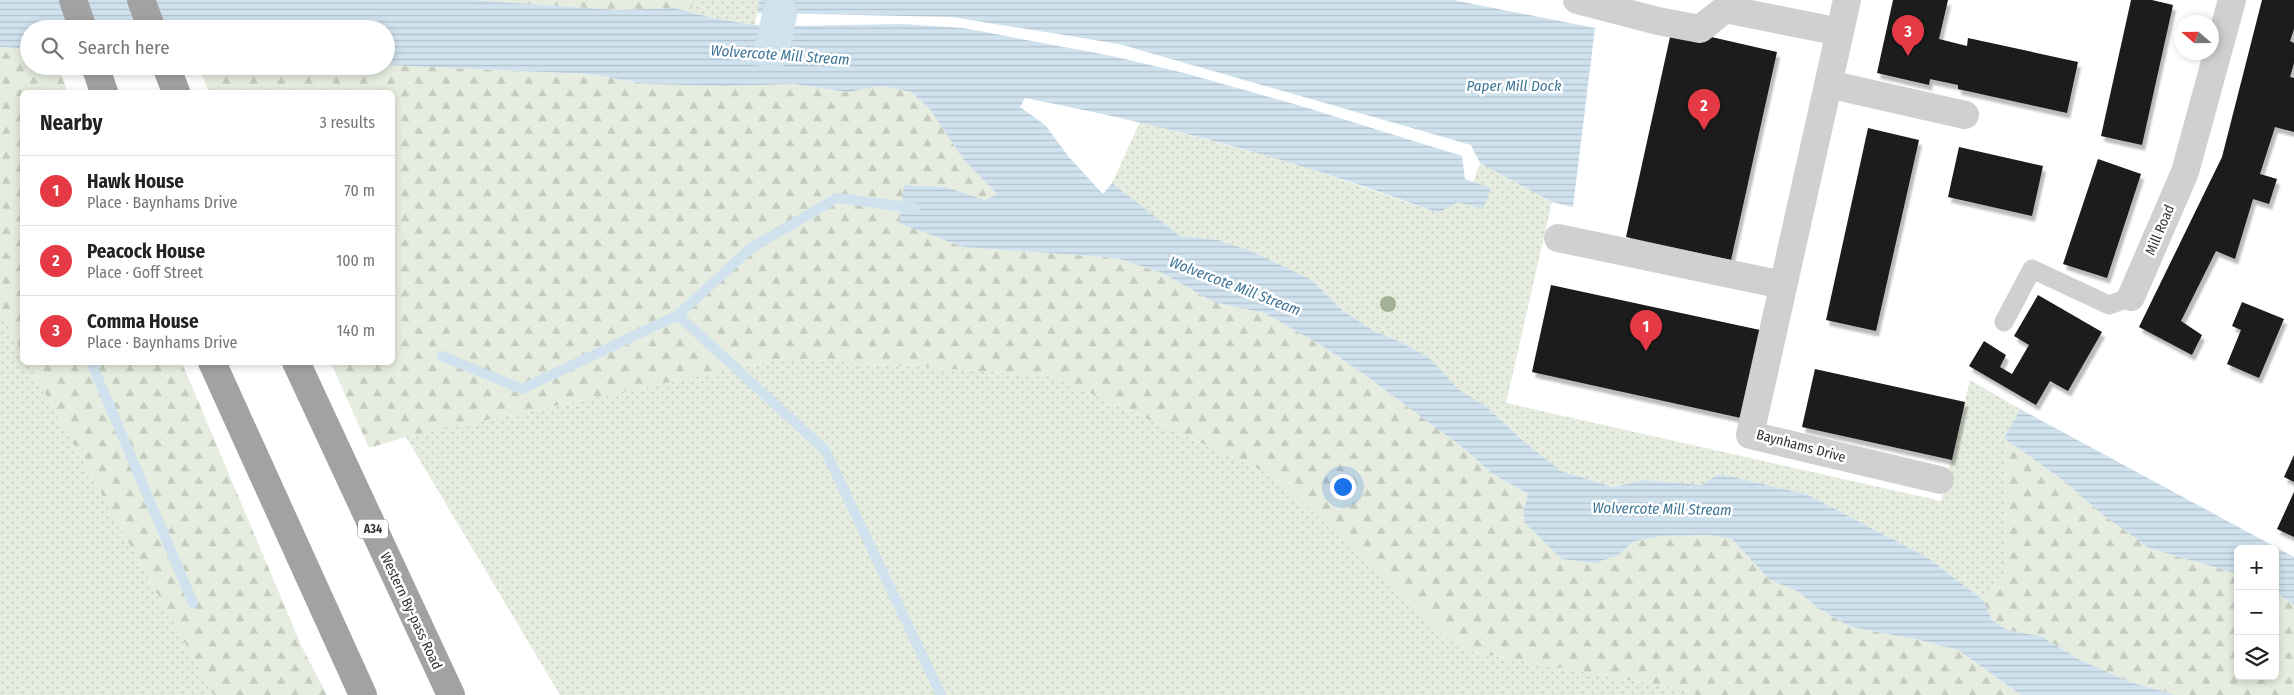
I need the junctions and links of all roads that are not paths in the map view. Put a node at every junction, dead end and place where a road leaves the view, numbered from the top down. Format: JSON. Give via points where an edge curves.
{"nodes":[{"id":1,"x":73,"y":0,"type":"edge"},
{"id":2,"x":141,"y":0,"type":"edge"},
{"id":3,"x":1577,"y":0,"type":"edge"},
{"id":4,"x":1847,"y":0,"type":"edge"},
{"id":5,"x":2232,"y":0,"type":"edge"},
{"id":6,"x":1726,"y":4,"type":"edge"},
{"id":7,"x":80,"y":20,"type":"edge"},
{"id":8,"x":149,"y":20,"type":"edge"},
{"id":9,"x":1840,"y":32,"type":"junction"},
{"id":10,"x":98,"y":75,"type":"edge"},
{"id":11,"x":169,"y":75,"type":"edge"},
{"id":12,"x":1828,"y":84,"type":"junction"},
{"id":13,"x":103,"y":90,"type":"edge"},
{"id":14,"x":175,"y":90,"type":"edge"},
{"id":15,"x":1965,"y":115,"type":"dead end"},
{"id":16,"x":1558,"y":238,"type":"dead end"},
{"id":17,"x":1783,"y":285,"type":"junction"},
{"id":18,"x":2130,"y":298,"type":"joint"},
{"id":19,"x":2004,"y":322,"type":"dead end"},
{"id":20,"x":213,"y":365,"type":"edge"},
{"id":21,"x":297,"y":365,"type":"edge"},
{"id":22,"x":1940,"y":480,"type":"dead end"},
{"id":23,"x":363,"y":695,"type":"edge"},
{"id":24,"x":451,"y":695,"type":"edge"}],
"edges":[{"from":1,"to":7,"type":"highway"},
{"from":2,"to":8,"type":"highway"},
{"from":3,"to":6,"type":"street","via":[[1700,29]]},
{"from":4,"to":9,"type":"street","name":"Baynhams Drive"},
{"from":5,"to":18,"type":"street","name":"Mill Road","via":[[2184,172]]},
{"from":6,"to":9,"type":"street"},
{"from":9,"to":12,"type":"street","name":"Baynhams Drive"},
{"from":10,"to":13,"type":"highway"},
{"from":11,"to":14,"type":"highway"},
{"from":12,"to":15,"type":"street"},
{"from":12,"to":17,"type":"street","name":"Baynhams Drive"},
{"from":16,"to":17,"type":"street"},
{"from":17,"to":22,"type":"street","name":"Baynhams Drive","via":[[1750,435]]},
{"from":18,"to":19,"type":"lane","name":"Mill Road","via":[[2109,305],[2032,268]]},
{"from":20,"to":23,"type":"highway"},
{"from":21,"to":24,"type":"highway","name":"Western By-pass Road","number":"A34"}]}
